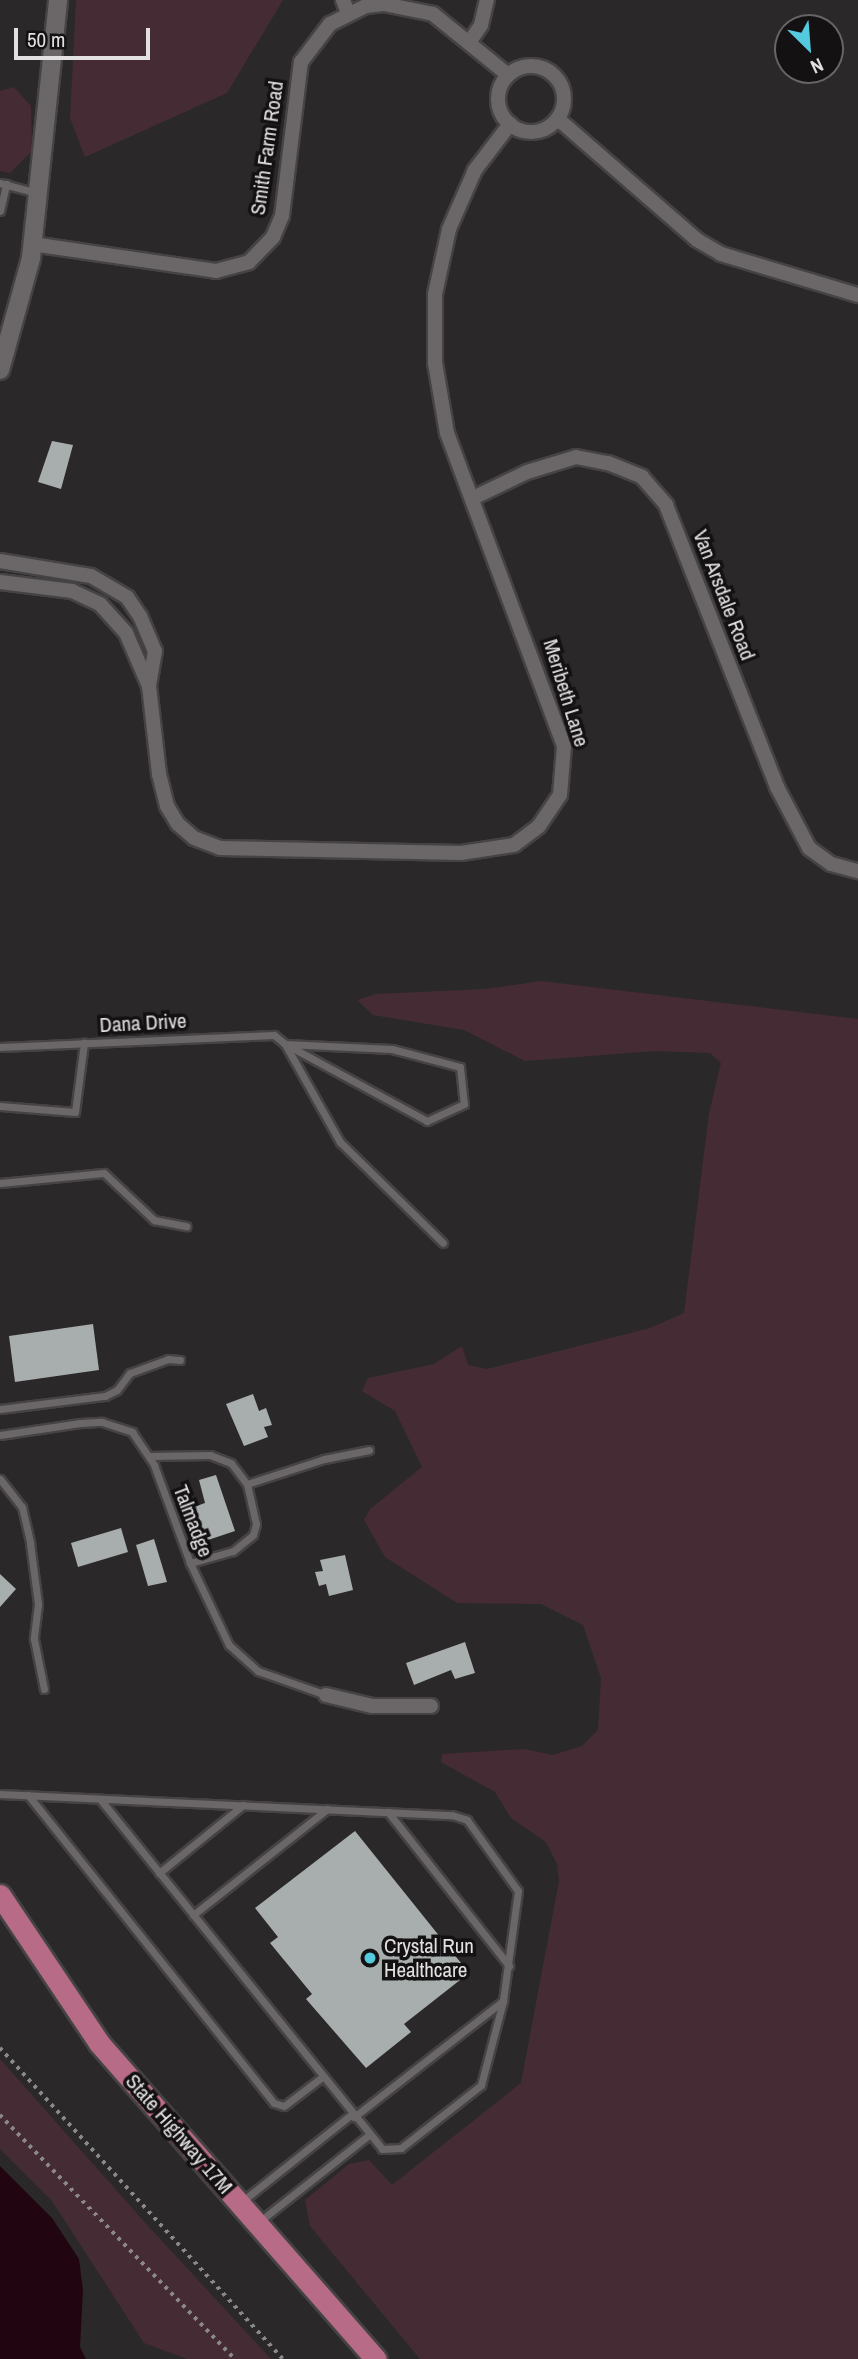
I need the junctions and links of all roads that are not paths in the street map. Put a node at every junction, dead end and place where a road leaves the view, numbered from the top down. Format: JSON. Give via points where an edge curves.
{"nodes":[{"id":1,"x":58,"y":0,"type":"edge"},
{"id":2,"x":487,"y":0,"type":"edge"},
{"id":3,"x":345,"y":7,"type":"edge"},
{"id":4,"x":470,"y":41,"type":"junction"},
{"id":5,"x":508,"y":75,"type":"junction"},
{"id":6,"x":558,"y":119,"type":"junction"},
{"id":7,"x":510,"y":124,"type":"junction"},
{"id":8,"x":3,"y":183,"type":"edge"},
{"id":9,"x":39,"y":193,"type":"junction"},
{"id":10,"x":0,"y":211,"type":"edge"},
{"id":11,"x":32,"y":244,"type":"junction"},
{"id":12,"x":858,"y":295,"type":"edge"},
{"id":13,"x":0,"y":370,"type":"edge"},
{"id":14,"x":473,"y":498,"type":"junction"},
{"id":15,"x":0,"y":561,"type":"edge"},
{"id":16,"x":0,"y":582,"type":"edge"},
{"id":17,"x":149,"y":686,"type":"junction"},
{"id":18,"x":858,"y":871,"type":"edge"},
{"id":19,"x":84,"y":1043,"type":"junction"},
{"id":20,"x":285,"y":1044,"type":"junction"},
{"id":21,"x":0,"y":1047,"type":"edge"},
{"id":22,"x":0,"y":1106,"type":"edge"},
{"id":23,"x":0,"y":1183,"type":"edge"},
{"id":24,"x":186,"y":1226,"type":"dead end"},
{"id":25,"x":443,"y":1243,"type":"dead end"},
{"id":26,"x":180,"y":1360,"type":"dead end"},
{"id":27,"x":0,"y":1409,"type":"edge"},
{"id":28,"x":0,"y":1435,"type":"edge"},
{"id":29,"x":369,"y":1450,"type":"dead end"},
{"id":30,"x":149,"y":1456,"type":"junction"},
{"id":31,"x":0,"y":1479,"type":"edge"},
{"id":32,"x":247,"y":1484,"type":"junction"},
{"id":33,"x":190,"y":1563,"type":"junction"},
{"id":34,"x":44,"y":1689,"type":"dead end"},
{"id":35,"x":326,"y":1695,"type":"joint"},
{"id":36,"x":431,"y":1706,"type":"dead end"},
{"id":37,"x":0,"y":1794,"type":"edge"},
{"id":38,"x":28,"y":1795,"type":"junction"},
{"id":39,"x":100,"y":1799,"type":"junction"},
{"id":40,"x":243,"y":1805,"type":"junction"},
{"id":41,"x":327,"y":1809,"type":"junction"},
{"id":42,"x":388,"y":1812,"type":"junction"},
{"id":43,"x":159,"y":1873,"type":"junction"},
{"id":44,"x":0,"y":1895,"type":"edge"},
{"id":45,"x":193,"y":1915,"type":"junction"},
{"id":46,"x":509,"y":1966,"type":"junction"},
{"id":47,"x":503,"y":2001,"type":"junction"},
{"id":48,"x":322,"y":2077,"type":"junction"},
{"id":49,"x":353,"y":2115,"type":"junction"},
{"id":50,"x":369,"y":2135,"type":"junction"},
{"id":51,"x":239,"y":2203,"type":"junction"},
{"id":52,"x":257,"y":2223,"type":"junction"},
{"id":53,"x":376,"y":2359,"type":"edge"}],
"edges":[{"from":1,"to":9,"type":"street"},
{"from":2,"to":4,"type":"street","via":[[481,25]]},
{"from":3,"to":4,"type":"street","name":"Smith Farm Road","via":[[384,4],[433,14]]},
{"from":3,"to":11,"type":"street","name":"Smith Farm Road","via":[[314,40],[301,62],[282,216],[273,237],[249,262],[216,271]]},
{"from":4,"to":5,"type":"street","name":"Smith Farm Road"},
{"from":5,"to":6,"type":"street","via":[[528,66],[549,70],[563,87],[565,98]]},
{"from":5,"to":7,"type":"street","via":[[498,94],[503,116]]},
{"from":6,"to":7,"type":"street","via":[[540,131]]},
{"from":6,"to":12,"type":"street","via":[[697,240],[721,254]]},
{"from":7,"to":14,"type":"street","name":"Meribeth Lane","via":[[475,170],[461,199],[449,229],[435,294],[435,363],[447,433]]},
{"from":8,"to":9,"type":"lane"},
{"from":8,"to":10,"type":"lane"},
{"from":9,"to":11,"type":"street"},
{"from":11,"to":13,"type":"street"},
{"from":14,"to":17,"type":"street","name":"Meribeth Lane","via":[[565,746],[560,794],[539,827],[514,845],[447,853],[220,848],[194,838],[167,807]]},
{"from":14,"to":18,"type":"street","name":"Van Arsdale Road","via":[[527,472],[576,457],[608,463],[642,477],[666,505],[776,786],[809,848],[831,864]]},
{"from":15,"to":17,"type":"street","name":"Meribeth Lane","via":[[91,576],[127,597],[155,651]]},
{"from":16,"to":17,"type":"street","name":"Meribeth Lane","via":[[72,591],[100,604],[126,633]]},
{"from":19,"to":20,"type":"lane","name":"Dana Drive","via":[[274,1035]]},
{"from":19,"to":21,"type":"lane","name":"Dana Drive"},
{"from":19,"to":22,"type":"lane","via":[[75,1112]]},
{"from":20,"to":20,"type":"lane","via":[[392,1049],[460,1067],[464,1104],[426,1121]]},
{"from":20,"to":25,"type":"lane","via":[[340,1142]]},
{"from":23,"to":24,"type":"lane","via":[[104,1173],[155,1220]]},
{"from":26,"to":27,"type":"lane","via":[[168,1359],[130,1373],[117,1390],[105,1396]]},
{"from":28,"to":30,"type":"lane","name":"Talmadge","via":[[102,1422],[132,1432]]},
{"from":29,"to":32,"type":"lane"},
{"from":30,"to":32,"type":"lane","via":[[210,1455],[231,1463]]},
{"from":30,"to":33,"type":"lane","name":"Talmadge"},
{"from":31,"to":34,"type":"lane","via":[[22,1507],[30,1543],[38,1604],[34,1639]]},
{"from":32,"to":33,"type":"lane","via":[[256,1524],[253,1535],[233,1551]]},
{"from":33,"to":35,"type":"lane","name":"Talmadge","via":[[229,1645],[246,1663]]},
{"from":35,"to":36,"type":"street","via":[[372,1706]]},
{"from":37,"to":38,"type":"lane"},
{"from":38,"to":39,"type":"lane"},
{"from":38,"to":48,"type":"lane","via":[[274,2103],[284,2106]]},
{"from":39,"to":40,"type":"lane"},
{"from":39,"to":43,"type":"lane"},
{"from":40,"to":41,"type":"lane"},
{"from":40,"to":43,"type":"lane"},
{"from":41,"to":42,"type":"lane"},
{"from":41,"to":45,"type":"lane"},
{"from":42,"to":46,"type":"lane"},
{"from":42,"to":46,"type":"lane","via":[[460,1816],[473,1826],[518,1891]]},
{"from":43,"to":45,"type":"lane"},
{"from":44,"to":51,"type":"main road","name":"State Highway 17M","via":[[86,2027]]},
{"from":45,"to":48,"type":"lane"},
{"from":46,"to":47,"type":"lane"},
{"from":47,"to":49,"type":"lane"},
{"from":47,"to":50,"type":"lane","via":[[481,2085],[395,2151],[382,2149]]},
{"from":48,"to":49,"type":"lane"},
{"from":49,"to":50,"type":"lane"},
{"from":49,"to":51,"type":"lane"},
{"from":50,"to":52,"type":"lane"},
{"from":51,"to":52,"type":"main road","name":"State Highway 17M"},
{"from":52,"to":53,"type":"main road","name":"State Highway 17M"}]}
